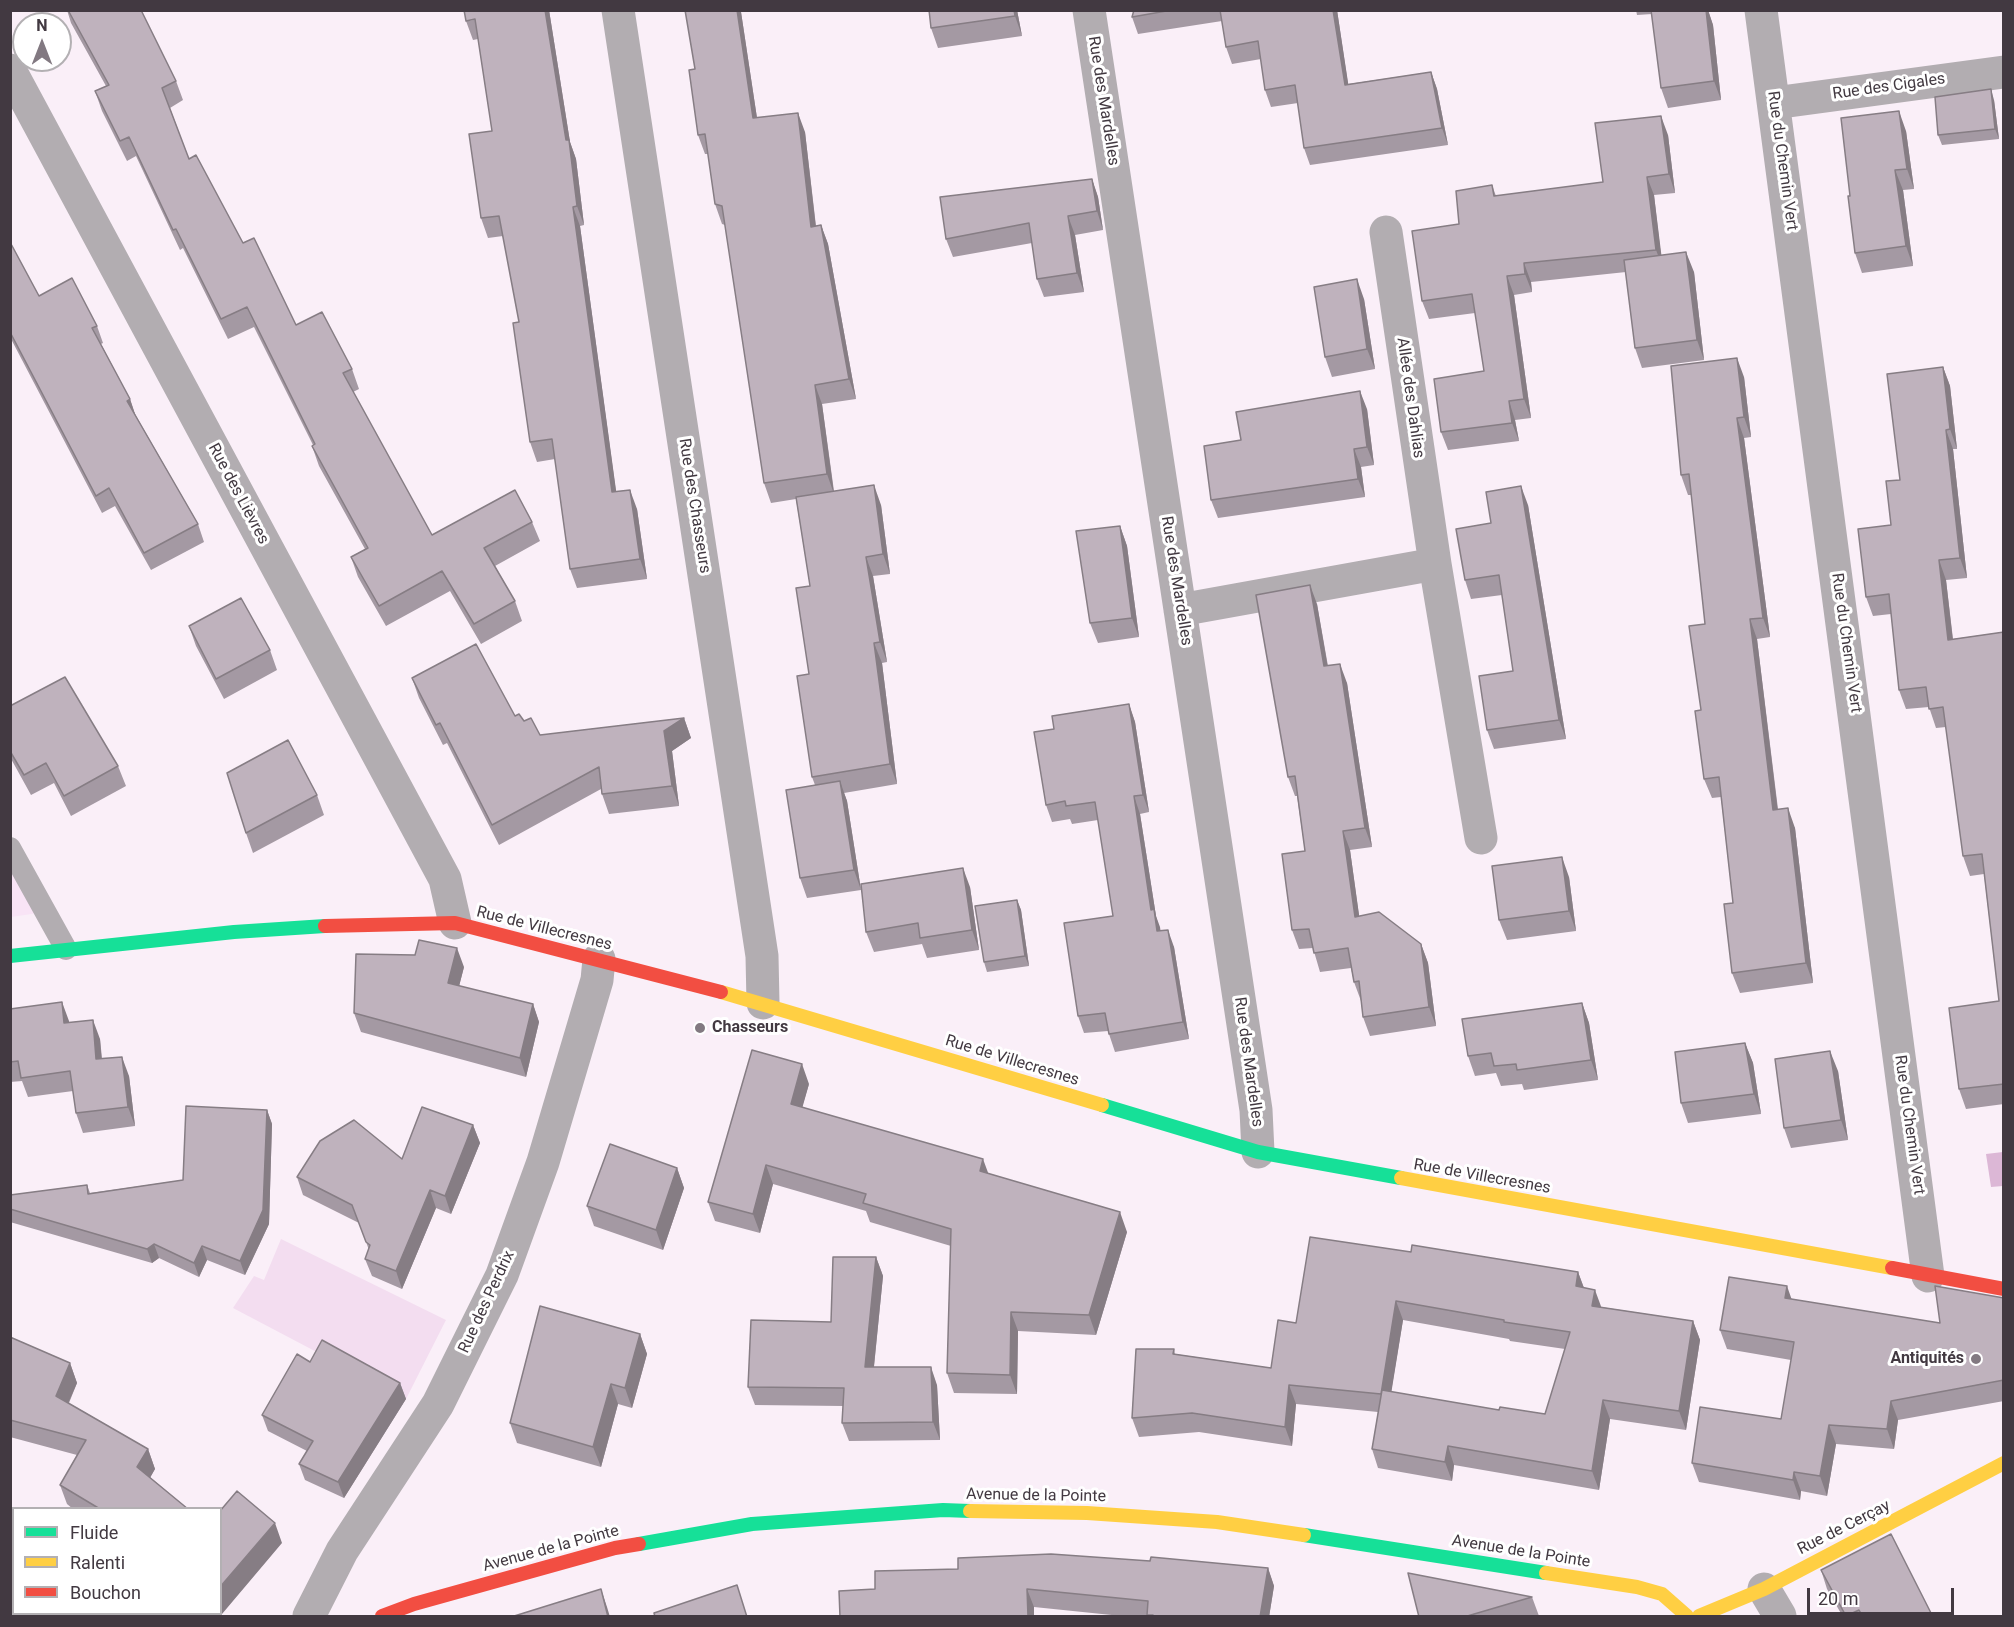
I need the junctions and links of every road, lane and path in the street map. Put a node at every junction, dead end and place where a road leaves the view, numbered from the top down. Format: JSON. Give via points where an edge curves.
{"nodes":[{"id":1,"x":618,"y":10,"type":"edge"},
{"id":2,"x":1089,"y":10,"type":"edge"},
{"id":3,"x":1761,"y":10,"type":"edge"},
{"id":4,"x":10,"y":69,"type":"edge"},
{"id":5,"x":2004,"y":72,"type":"edge"},
{"id":6,"x":1774,"y":103,"type":"junction"},
{"id":7,"x":1386,"y":232,"type":"dead end"},
{"id":8,"x":1435,"y":564,"type":"junction"},
{"id":9,"x":1180,"y":610,"type":"junction"},
{"id":10,"x":1481,"y":838,"type":"dead end"},
{"id":11,"x":10,"y":848,"type":"edge"},
{"id":12,"x":454,"y":923,"type":"junction"},
{"id":13,"x":66,"y":949,"type":"junction"},
{"id":14,"x":10,"y":956,"type":"edge"},
{"id":15,"x":600,"y":959,"type":"junction"},
{"id":16,"x":763,"y":1003,"type":"junction"},
{"id":17,"x":1258,"y":1152,"type":"junction"},
{"id":18,"x":1928,"y":1276,"type":"junction"},
{"id":19,"x":2004,"y":1289,"type":"edge"},
{"id":20,"x":2004,"y":1464,"type":"edge"},
{"id":21,"x":1764,"y":1589,"type":"junction"},
{"id":22,"x":309,"y":1617,"type":"edge"},
{"id":23,"x":382,"y":1617,"type":"edge"},
{"id":24,"x":1687,"y":1617,"type":"edge"},
{"id":25,"x":1699,"y":1617,"type":"edge"},
{"id":26,"x":1780,"y":1617,"type":"edge"}],
"edges":[{"from":1,"to":16,"type":"street","name":"Rue des Chasseurs","via":[[762,956]]},
{"from":2,"to":9,"type":"street","name":"Rue des Mardelles"},
{"from":3,"to":6,"type":"street","name":"Rue du Chemin Vert"},
{"from":4,"to":12,"type":"street","name":"Rue des Lièvres","via":[[445,879]]},
{"from":5,"to":6,"type":"street","name":"Rue des Cigales"},
{"from":6,"to":18,"type":"street","name":"Rue du Chemin Vert"},
{"from":7,"to":8,"type":"street","name":"Allée des Dahlias"},
{"from":8,"to":9,"type":"street"},
{"from":8,"to":10,"type":"street","name":"Allée des Dahlias"},
{"from":9,"to":17,"type":"street","name":"Rue des Mardelles","via":[[1256,1110]]},
{"from":11,"to":13,"type":"lane"},
{"from":12,"to":13,"type":"street","name":"Rue de Villecresnes","via":[[327,926]]},
{"from":12,"to":15,"type":"street","name":"Rue de Villecresnes"},
{"from":13,"to":14,"type":"street","name":"Rue de Villecresnes"},
{"from":15,"to":16,"type":"street","name":"Rue de Villecresnes"},
{"from":15,"to":22,"type":"street","name":"Rue des Perdrix","via":[[543,1162],[502,1275],[438,1404],[342,1551]]},
{"from":16,"to":17,"type":"street","name":"Rue de Villecresnes"},
{"from":17,"to":18,"type":"street","name":"Rue de Villecresnes"},
{"from":18,"to":19,"type":"street","name":"Rue de Villecresnes"},
{"from":20,"to":21,"type":"street","name":"Rue de Cerçay"},
{"from":21,"to":25,"type":"street","name":"Rue de Cerçay"},
{"from":21,"to":26,"type":"street"},
{"from":23,"to":24,"type":"street","name":"Avenue de la Pointe","via":[[425,1601],[615,1548],[752,1524],[943,1510],[1087,1513],[1217,1522],[1637,1587],[1662,1594]]}]}
